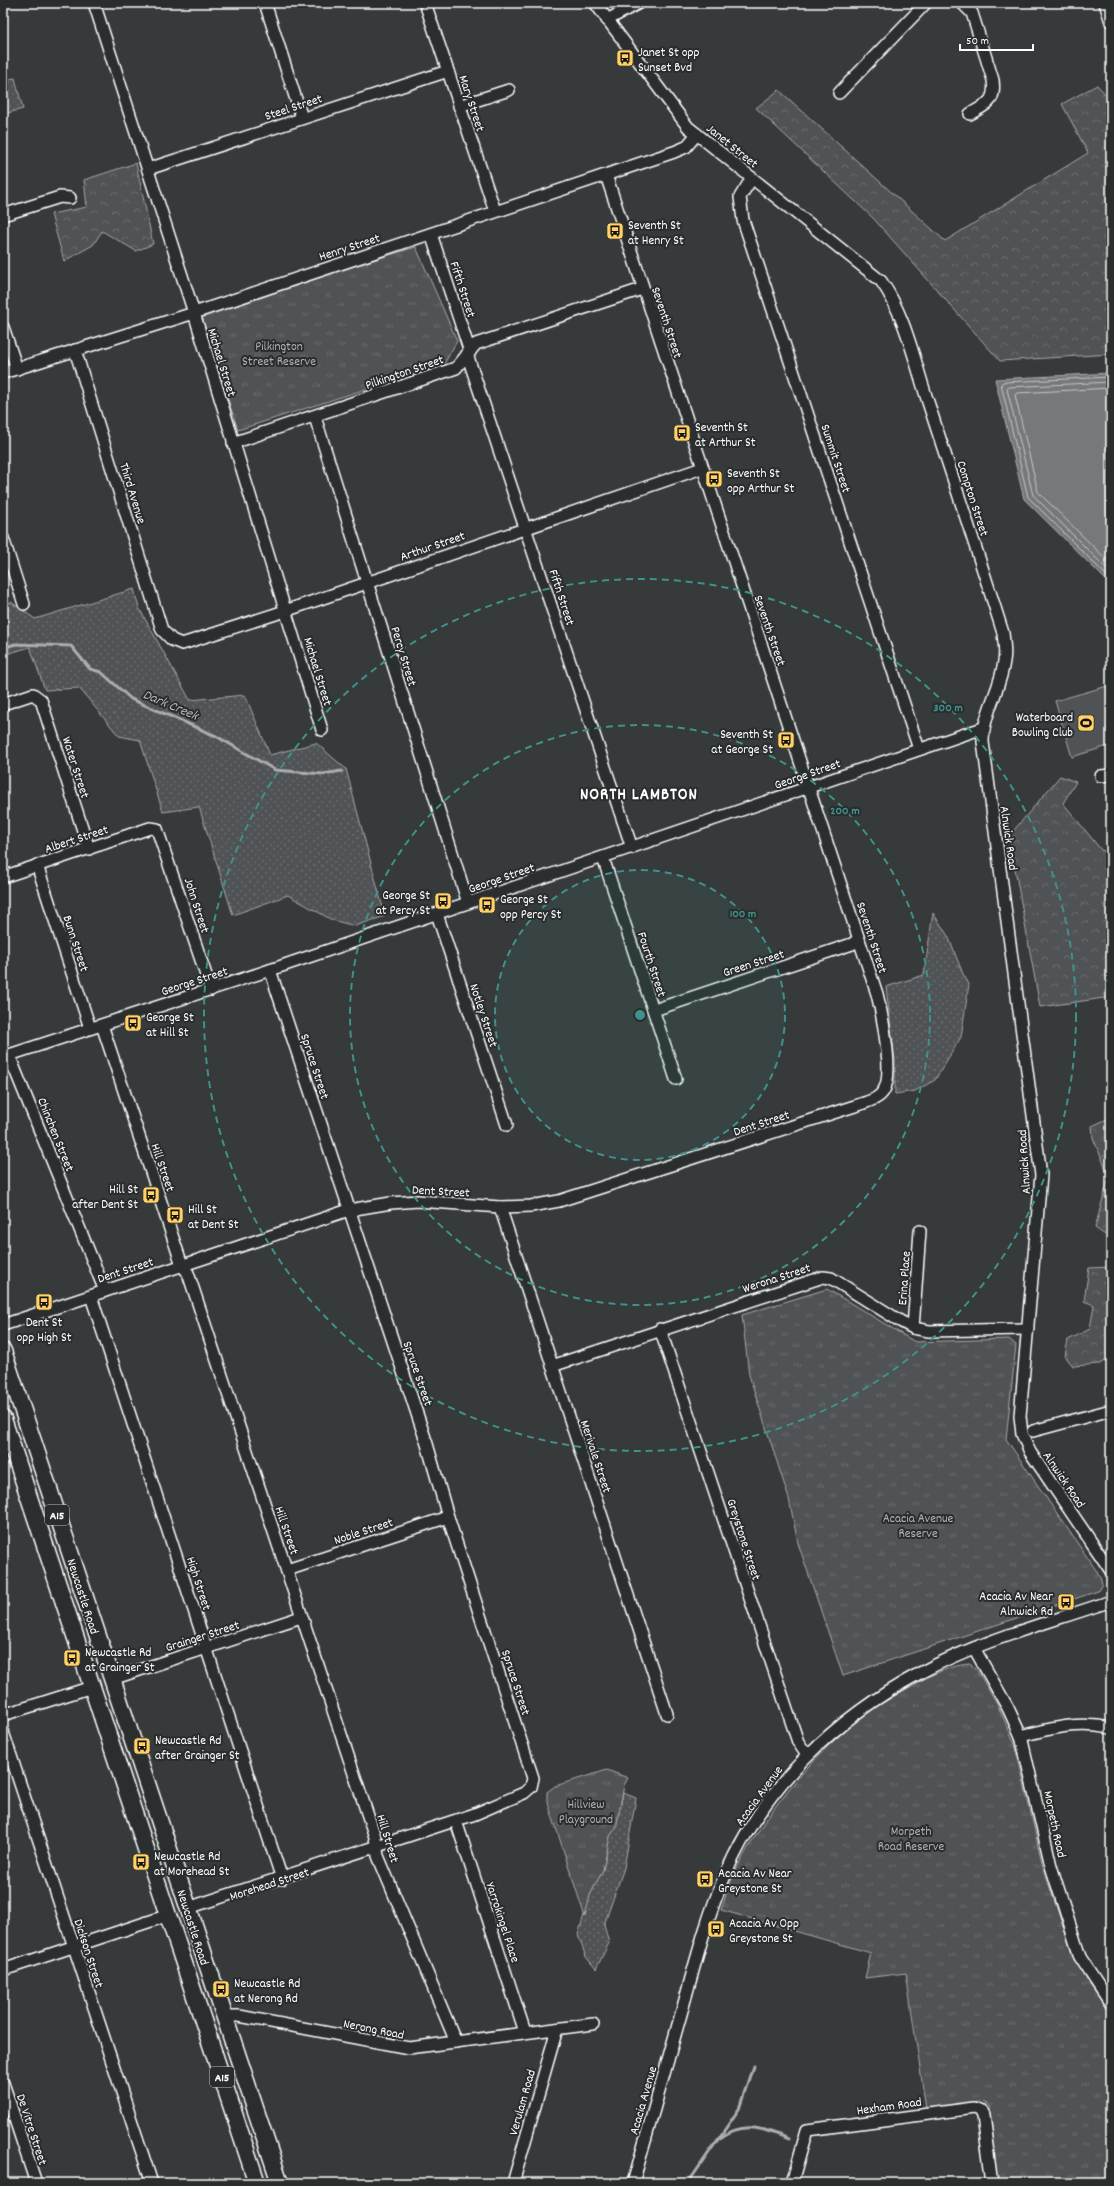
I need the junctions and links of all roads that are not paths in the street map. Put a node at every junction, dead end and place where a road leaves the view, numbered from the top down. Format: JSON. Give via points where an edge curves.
{"nodes":[{"id":1,"x":94,"y":3,"type":"edge"},
{"id":2,"x":266,"y":3,"type":"edge"},
{"id":3,"x":426,"y":3,"type":"edge"},
{"id":4,"x":595,"y":3,"type":"edge"},
{"id":5,"x":639,"y":3,"type":"edge"},
{"id":6,"x":926,"y":3,"type":"edge"},
{"id":7,"x":962,"y":3,"type":"edge"},
{"id":8,"x":1105,"y":3,"type":"edge"},
{"id":9,"x":607,"y":20,"type":"junction"},
{"id":10,"x":1111,"y":22,"type":"edge"},
{"id":11,"x":448,"y":72,"type":"junction"},
{"id":12,"x":509,"y":90,"type":"dead end"},
{"id":13,"x":839,"y":93,"type":"dead end"},
{"id":14,"x":459,"y":106,"type":"junction"},
{"id":15,"x":970,"y":114,"type":"dead end"},
{"id":16,"x":302,"y":118,"type":"junction"},
{"id":17,"x":697,"y":134,"type":"junction"},
{"id":18,"x":148,"y":169,"type":"junction"},
{"id":19,"x":606,"y":175,"type":"junction"},
{"id":20,"x":752,"y":178,"type":"junction"},
{"id":21,"x":70,"y":198,"type":"dead end"},
{"id":22,"x":494,"y":211,"type":"junction"},
{"id":23,"x":3,"y":215,"type":"edge"},
{"id":24,"x":431,"y":234,"type":"junction"},
{"id":25,"x":881,"y":281,"type":"joint"},
{"id":26,"x":642,"y":288,"type":"junction"},
{"id":27,"x":194,"y":313,"type":"junction"},
{"id":28,"x":3,"y":327,"type":"edge"},
{"id":29,"x":75,"y":350,"type":"junction"},
{"id":30,"x":468,"y":353,"type":"junction"},
{"id":31,"x":17,"y":369,"type":"junction"},
{"id":32,"x":3,"y":374,"type":"edge"},
{"id":33,"x":315,"y":417,"type":"junction"},
{"id":34,"x":233,"y":443,"type":"junction"},
{"id":35,"x":702,"y":468,"type":"junction"},
{"id":36,"x":525,"y":527,"type":"junction"},
{"id":37,"x":3,"y":538,"type":"edge"},
{"id":38,"x":367,"y":581,"type":"junction"},
{"id":39,"x":24,"y":604,"type":"dead end"},
{"id":40,"x":285,"y":611,"type":"junction"},
{"id":41,"x":172,"y":640,"type":"joint"},
{"id":42,"x":3,"y":704,"type":"edge"},
{"id":43,"x":983,"y":728,"type":"junction"},
{"id":44,"x":322,"y":730,"type":"dead end"},
{"id":45,"x":919,"y":749,"type":"junction"},
{"id":46,"x":809,"y":788,"type":"junction"},
{"id":47,"x":158,"y":829,"type":"joint"},
{"id":48,"x":632,"y":848,"type":"junction"},
{"id":49,"x":89,"y":849,"type":"junction"},
{"id":50,"x":603,"y":858,"type":"junction"},
{"id":51,"x":37,"y":865,"type":"junction"},
{"id":52,"x":3,"y":877,"type":"edge"},
{"id":53,"x":468,"y":903,"type":"junction"},
{"id":54,"x":436,"y":914,"type":"junction"},
{"id":55,"x":859,"y":939,"type":"junction"},
{"id":56,"x":270,"y":970,"type":"junction"},
{"id":57,"x":211,"y":990,"type":"junction"},
{"id":58,"x":654,"y":1010,"type":"junction"},
{"id":59,"x":102,"y":1025,"type":"junction"},
{"id":60,"x":90,"y":1028,"type":"junction"},
{"id":61,"x":6,"y":1056,"type":"edge"},
{"id":62,"x":676,"y":1079,"type":"dead end"},
{"id":63,"x":880,"y":1095,"type":"joint"},
{"id":64,"x":507,"y":1125,"type":"dead end"},
{"id":65,"x":500,"y":1207,"type":"junction"},
{"id":66,"x":349,"y":1210,"type":"junction"},
{"id":67,"x":920,"y":1231,"type":"dead end"},
{"id":68,"x":182,"y":1265,"type":"junction"},
{"id":69,"x":105,"y":1291,"type":"junction"},
{"id":70,"x":91,"y":1296,"type":"junction"},
{"id":71,"x":3,"y":1325,"type":"edge"},
{"id":72,"x":913,"y":1328,"type":"junction"},
{"id":73,"x":660,"y":1329,"type":"junction"},
{"id":74,"x":1028,"y":1329,"type":"junction"},
{"id":75,"x":3,"y":1351,"type":"edge"},
{"id":76,"x":552,"y":1366,"type":"junction"},
{"id":77,"x":1111,"y":1410,"type":"edge"},
{"id":78,"x":3,"y":1419,"type":"edge"},
{"id":79,"x":1033,"y":1431,"type":"dead end"},
{"id":80,"x":448,"y":1516,"type":"junction"},
{"id":81,"x":287,"y":1570,"type":"junction"},
{"id":82,"x":1111,"y":1571,"type":"edge"},
{"id":83,"x":1111,"y":1601,"type":"edge"},
{"id":84,"x":301,"y":1617,"type":"junction"},
{"id":85,"x":207,"y":1648,"type":"junction"},
{"id":86,"x":974,"y":1648,"type":"junction"},
{"id":87,"x":112,"y":1679,"type":"junction"},
{"id":88,"x":92,"y":1686,"type":"junction"},
{"id":89,"x":667,"y":1714,"type":"dead end"},
{"id":90,"x":3,"y":1716,"type":"edge"},
{"id":91,"x":1111,"y":1728,"type":"edge"},
{"id":92,"x":3,"y":1732,"type":"edge"},
{"id":93,"x":1021,"y":1736,"type":"junction"},
{"id":94,"x":807,"y":1755,"type":"junction"},
{"id":95,"x":531,"y":1787,"type":"joint"},
{"id":96,"x":456,"y":1821,"type":"junction"},
{"id":97,"x":376,"y":1846,"type":"junction"},
{"id":98,"x":282,"y":1879,"type":"junction"},
{"id":99,"x":188,"y":1908,"type":"junction"},
{"id":100,"x":168,"y":1915,"type":"junction"},
{"id":101,"x":73,"y":1948,"type":"junction"},
{"id":102,"x":3,"y":1970,"type":"edge"},
{"id":103,"x":1107,"y":1990,"type":"edge"},
{"id":104,"x":1111,"y":2004,"type":"edge"},
{"id":105,"x":223,"y":2016,"type":"junction"},
{"id":106,"x":203,"y":2020,"type":"junction"},
{"id":107,"x":593,"y":2024,"type":"dead end"},
{"id":108,"x":557,"y":2029,"type":"junction"},
{"id":109,"x":525,"y":2032,"type":"junction"},
{"id":110,"x":456,"y":2042,"type":"junction"},
{"id":111,"x":3,"y":2083,"type":"edge"},
{"id":112,"x":36,"y":2183,"type":"edge"},
{"id":113,"x":152,"y":2183,"type":"edge"},
{"id":114,"x":257,"y":2183,"type":"edge"},
{"id":115,"x":280,"y":2183,"type":"edge"},
{"id":116,"x":513,"y":2183,"type":"edge"},
{"id":117,"x":633,"y":2183,"type":"edge"},
{"id":118,"x":792,"y":2183,"type":"edge"},
{"id":119,"x":992,"y":2183,"type":"edge"}],
"edges":[{"from":1,"to":18,"type":"street","name":"Michael Street"},
{"from":2,"to":16,"type":"street"},
{"from":3,"to":11,"type":"street","name":"Mary Street"},
{"from":4,"to":9,"type":"street","name":"Janet Street"},
{"from":5,"to":9,"type":"street"},
{"from":6,"to":13,"type":"street"},
{"from":7,"to":15,"type":"street","via":[[972,13],[995,91],[992,99]]},
{"from":8,"to":10,"type":"street"},
{"from":9,"to":17,"type":"street","name":"Janet Street","via":[[684,122]]},
{"from":11,"to":14,"type":"street","name":"Mary Street"},
{"from":11,"to":16,"type":"street","name":"Steel Street"},
{"from":12,"to":14,"type":"street"},
{"from":14,"to":22,"type":"street","name":"Mary Street"},
{"from":16,"to":18,"type":"street","name":"Steel Street"},
{"from":17,"to":19,"type":"street","name":"Henry Street","via":[[681,150]]},
{"from":17,"to":20,"type":"street","name":"Janet Street"},
{"from":18,"to":27,"type":"street","name":"Michael Street"},
{"from":19,"to":22,"type":"street","name":"Henry Street"},
{"from":19,"to":26,"type":"street","name":"Seventh Street"},
{"from":20,"to":25,"type":"street","name":"Janet Street"},
{"from":20,"to":45,"type":"street","name":"Summit Street","via":[[740,197],[743,220]]},
{"from":21,"to":23,"type":"street","via":[[60,197]]},
{"from":22,"to":24,"type":"street","name":"Henry Street"},
{"from":24,"to":27,"type":"street","name":"Henry Street"},
{"from":24,"to":30,"type":"street","name":"Fifth Street"},
{"from":25,"to":43,"type":"street","name":"Compton Street","via":[[891,295],[898,312],[1003,633],[1004,662]]},
{"from":26,"to":30,"type":"street","name":"Pilkington Street","via":[[476,344]]},
{"from":26,"to":35,"type":"street","name":"Seventh Street"},
{"from":27,"to":29,"type":"street","name":"Henry Street"},
{"from":27,"to":34,"type":"street","name":"Michael Street"},
{"from":28,"to":31,"type":"street"},
{"from":29,"to":31,"type":"street","name":"Henry Street"},
{"from":29,"to":41,"type":"street","name":"Third Avenue","via":[[162,630]]},
{"from":30,"to":33,"type":"street","name":"Pilkington Street","via":[[456,368]]},
{"from":30,"to":36,"type":"street","name":"Fifth Street"},
{"from":31,"to":32,"type":"street","name":"Henry Street"},
{"from":33,"to":34,"type":"street","name":"Pilkington Street"},
{"from":33,"to":38,"type":"street","name":"Percy Street"},
{"from":34,"to":40,"type":"street","name":"Michael Street"},
{"from":35,"to":36,"type":"street","name":"Arthur Street"},
{"from":35,"to":46,"type":"street","name":"Seventh Street"},
{"from":36,"to":38,"type":"street","name":"Arthur Street"},
{"from":36,"to":48,"type":"street","name":"Fifth Street"},
{"from":37,"to":39,"type":"street"},
{"from":38,"to":40,"type":"street","name":"Arthur Street"},
{"from":38,"to":53,"type":"street","name":"Percy Street"},
{"from":40,"to":41,"type":"street","name":"Arthur Street","via":[[182,644]]},
{"from":40,"to":44,"type":"street","name":"Michael Street"},
{"from":42,"to":49,"type":"street","name":"Water Street","via":[[29,695],[36,695],[41,700]]},
{"from":43,"to":45,"type":"street","name":"George Street"},
{"from":43,"to":74,"type":"street","name":"Alnwick Road","via":[[1040,1175]]},
{"from":45,"to":46,"type":"street","name":"George Street"},
{"from":46,"to":48,"type":"street","name":"George Street"},
{"from":46,"to":55,"type":"street","name":"Seventh Street"},
{"from":47,"to":49,"type":"street","name":"Albert Street","via":[[150,828]]},
{"from":47,"to":57,"type":"street","name":"John Street"},
{"from":48,"to":50,"type":"street","name":"George Street"},
{"from":49,"to":51,"type":"street","name":"Albert Street"},
{"from":50,"to":53,"type":"street","name":"George Street"},
{"from":50,"to":58,"type":"street","name":"Fourth Street"},
{"from":51,"to":52,"type":"street","name":"Albert Street"},
{"from":51,"to":60,"type":"street","name":"Bunn Street"},
{"from":53,"to":54,"type":"street","name":"George Street"},
{"from":54,"to":56,"type":"street","name":"George Street"},
{"from":54,"to":64,"type":"street","name":"Notley Street"},
{"from":55,"to":58,"type":"street","name":"Green Street","via":[[852,944]]},
{"from":55,"to":63,"type":"street","name":"Seventh Street","via":[[877,994],[887,1048],[886,1083]]},
{"from":56,"to":57,"type":"street","name":"George Street"},
{"from":56,"to":66,"type":"street","name":"Spruce Street"},
{"from":57,"to":59,"type":"street","name":"George Street"},
{"from":58,"to":62,"type":"street","name":"Fourth Street"},
{"from":59,"to":60,"type":"street","name":"George Street"},
{"from":59,"to":68,"type":"street","name":"Hill Street"},
{"from":60,"to":61,"type":"street","name":"George Street"},
{"from":61,"to":69,"type":"street","name":"Chinchen Street"},
{"from":63,"to":65,"type":"street","name":"Dent Street","via":[[860,1104],[559,1202]]},
{"from":65,"to":66,"type":"street","name":"Dent Street","via":[[418,1201]]},
{"from":65,"to":76,"type":"street","name":"Merivale Street"},
{"from":66,"to":68,"type":"street","name":"Dent Street"},
{"from":66,"to":80,"type":"street","name":"Spruce Street","via":[[427,1444]]},
{"from":67,"to":72,"type":"street","name":"Erina Place"},
{"from":68,"to":69,"type":"street","name":"Dent Street"},
{"from":68,"to":81,"type":"street","name":"Hill Street","via":[[188,1273]]},
{"from":69,"to":70,"type":"street","name":"Dent Street"},
{"from":70,"to":71,"type":"street","name":"Dent Street"},
{"from":70,"to":85,"type":"street","name":"High Street"},
{"from":72,"to":73,"type":"street","name":"Werona Street","via":[[831,1278],[823,1277]]},
{"from":72,"to":74,"type":"street","name":"Werona Street","via":[[929,1331]]},
{"from":73,"to":76,"type":"street","name":"Werona Street"},
{"from":73,"to":94,"type":"street","name":"Greystone Street","via":[[798,1742]]},
{"from":74,"to":82,"type":"street","name":"Alnwick Road","via":[[1020,1416],[1022,1434],[1030,1452]]},
{"from":75,"to":87,"type":"highway","name":"Newcastle Road","number":"A15"},
{"from":76,"to":89,"type":"street","name":"Merivale Street"},
{"from":77,"to":79,"type":"street"},
{"from":78,"to":88,"type":"highway","name":"Newcastle Road","number":"A15"},
{"from":80,"to":81,"type":"street","name":"Noble Street"},
{"from":80,"to":95,"type":"street","name":"Spruce Street","via":[[533,1778]]},
{"from":81,"to":84,"type":"street","name":"Hill Street"},
{"from":83,"to":86,"type":"street","name":"Acacia Avenue"},
{"from":84,"to":85,"type":"street","name":"Grainger Street"},
{"from":84,"to":97,"type":"street","name":"Hill Street"},
{"from":85,"to":87,"type":"street","name":"Grainger Street"},
{"from":85,"to":98,"type":"street","name":"High Street"},
{"from":86,"to":93,"type":"street","name":"Morpeth Road"},
{"from":86,"to":94,"type":"street","name":"Acacia Avenue","via":[[922,1672],[882,1695],[845,1722]]},
{"from":87,"to":99,"type":"highway","name":"Newcastle Road","number":"A15"},
{"from":88,"to":90,"type":"street"},
{"from":88,"to":100,"type":"highway","name":"Newcastle Road","number":"A15"},
{"from":91,"to":93,"type":"street","via":[[1063,1725]]},
{"from":92,"to":101,"type":"street","name":"Dickson Street"},
{"from":93,"to":103,"type":"street","name":"Morpeth Road","via":[[1050,1866],[1080,1957]]},
{"from":94,"to":117,"type":"street","name":"Acacia Avenue","via":[[764,1808],[724,1876],[706,1924]]},
{"from":95,"to":96,"type":"street","name":"Morehead Street","via":[[524,1793]]},
{"from":96,"to":97,"type":"street","name":"Morehead Street"},
{"from":96,"to":109,"type":"street","name":"Yarrokingel Place"},
{"from":97,"to":98,"type":"street","name":"Morehead Street"},
{"from":97,"to":110,"type":"street","name":"Hill Street"},
{"from":98,"to":99,"type":"street","name":"Morehead Street"},
{"from":99,"to":100,"type":"highway","name":"Morehead Street"},
{"from":99,"to":105,"type":"highway","name":"Newcastle Road","number":"A15"},
{"from":100,"to":101,"type":"street","name":"Morehead Street"},
{"from":100,"to":106,"type":"highway","name":"Newcastle Road","number":"A15"},
{"from":101,"to":102,"type":"street","name":"Morehead Street"},
{"from":101,"to":113,"type":"street","name":"Dickson Street"},
{"from":103,"to":104,"type":"street","name":"Morpeth Road"},
{"from":105,"to":106,"type":"highway"},
{"from":105,"to":110,"type":"street","name":"Nerong Road","via":[[239,2016],[409,2048]]},
{"from":105,"to":115,"type":"highway","name":"Newcastle Road","number":"A15"},
{"from":106,"to":114,"type":"highway","name":"Newcastle Road","number":"A15"},
{"from":107,"to":108,"type":"street","name":"Nerong Road"},
{"from":108,"to":109,"type":"street","name":"Nerong Road"},
{"from":108,"to":116,"type":"street","name":"Verulam Road"},
{"from":109,"to":110,"type":"street","name":"Nerong Road"},
{"from":111,"to":112,"type":"street","name":"De Vitre Street"},
{"from":118,"to":119,"type":"street","name":"Hexham Road","via":[[807,2130],[974,2108],[980,2110],[983,2116]]}]}
